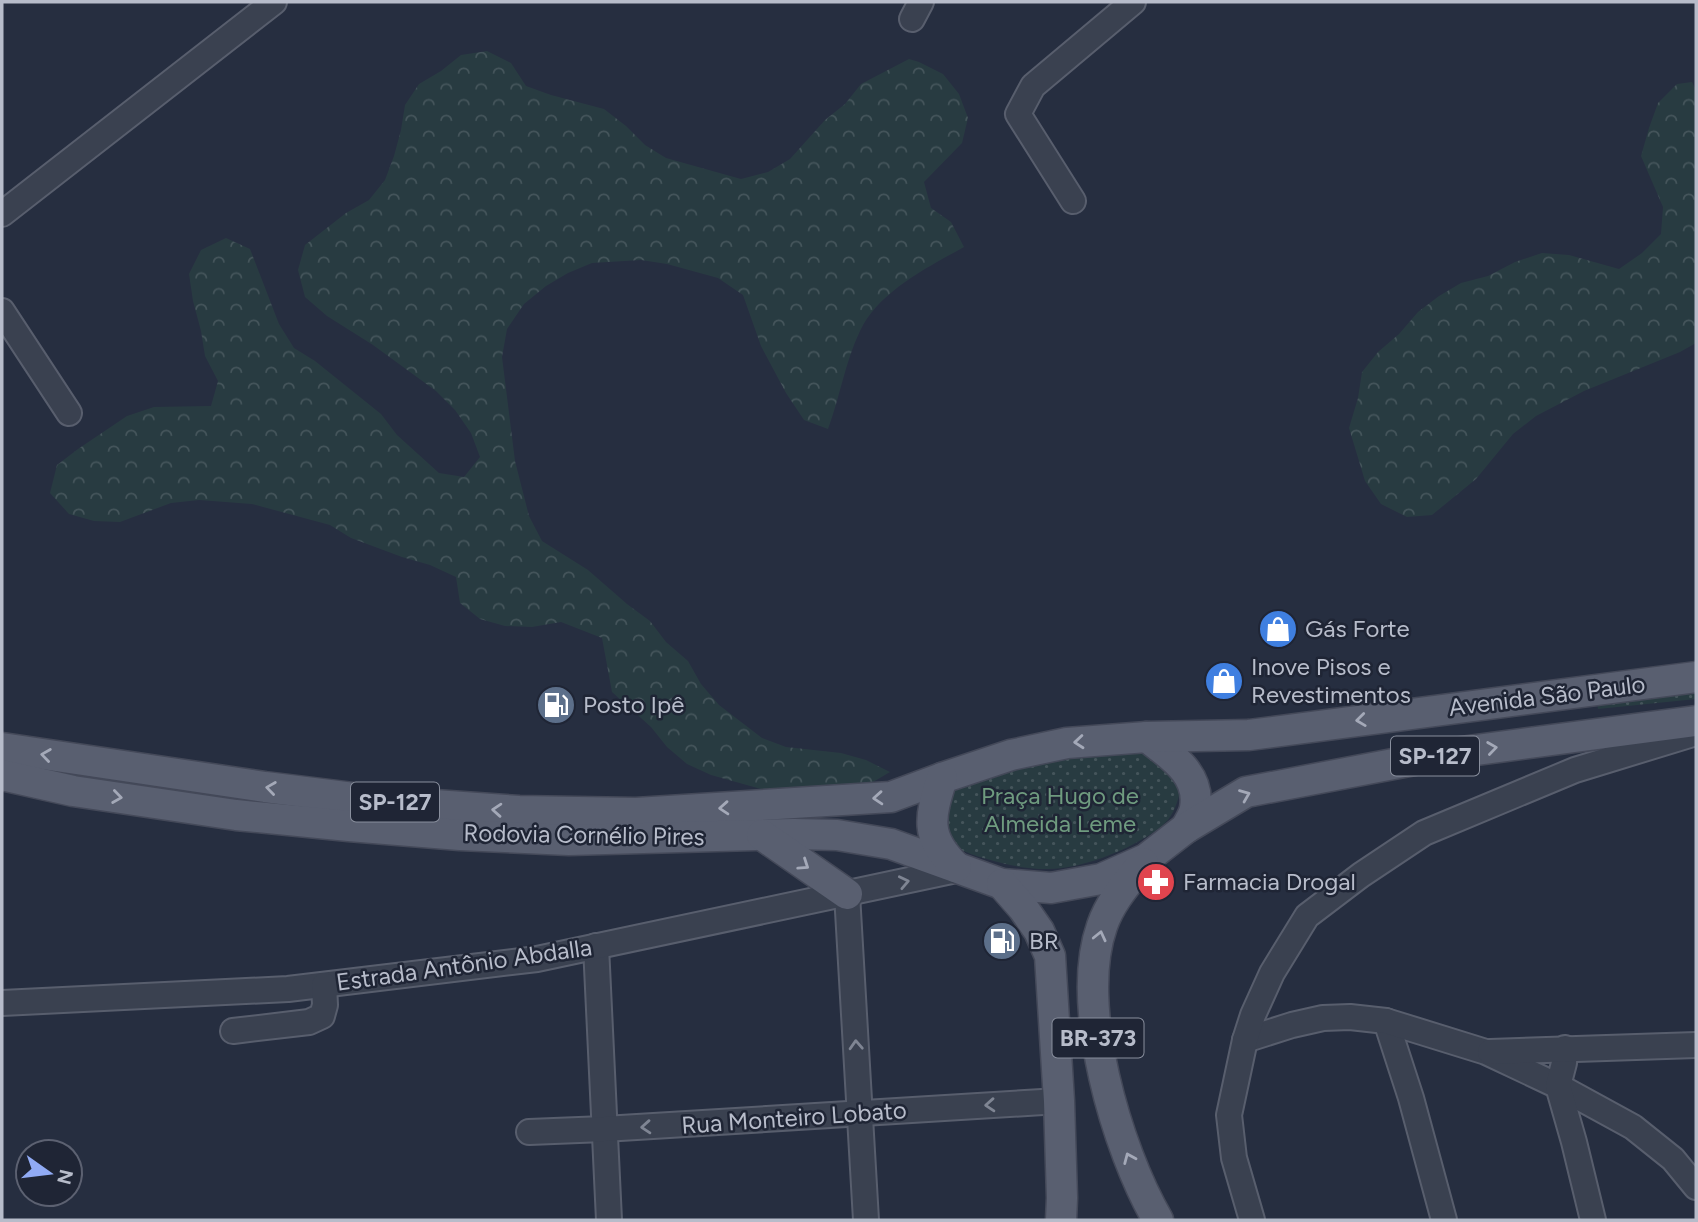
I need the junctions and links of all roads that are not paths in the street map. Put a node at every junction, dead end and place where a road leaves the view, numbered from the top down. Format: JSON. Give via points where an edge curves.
{"nodes":[{"id":1,"x":274,"y":2,"type":"edge"},
{"id":2,"x":1133,"y":2,"type":"edge"},
{"id":3,"x":1073,"y":201,"type":"dead end"},
{"id":4,"x":2,"y":215,"type":"edge"},
{"id":5,"x":2,"y":311,"type":"edge"},
{"id":6,"x":69,"y":413,"type":"dead end"},
{"id":7,"x":1696,"y":677,"type":"edge"},
{"id":8,"x":1696,"y":721,"type":"edge"},
{"id":9,"x":1696,"y":733,"type":"edge"},
{"id":10,"x":1147,"y":737,"type":"junction"},
{"id":11,"x":2,"y":748,"type":"edge"},
{"id":12,"x":2,"y":775,"type":"edge"},
{"id":13,"x":942,"y":778,"type":"junction"},
{"id":14,"x":1186,"y":828,"type":"junction"},
{"id":15,"x":762,"y":835,"type":"junction"},
{"id":16,"x":1146,"y":859,"type":"junction"},
{"id":17,"x":959,"y":868,"type":"junction"},
{"id":18,"x":1002,"y":884,"type":"junction"},
{"id":19,"x":847,"y":894,"type":"junction"},
{"id":20,"x":596,"y":946,"type":"junction"},
{"id":21,"x":324,"y":985,"type":"junction"},
{"id":22,"x":2,"y":1003,"type":"edge"},
{"id":23,"x":1386,"y":1021,"type":"junction"},
{"id":24,"x":233,"y":1031,"type":"dead end"},
{"id":25,"x":1245,"y":1040,"type":"junction"},
{"id":26,"x":1696,"y":1045,"type":"edge"},
{"id":27,"x":1565,"y":1048,"type":"junction"},
{"id":28,"x":1486,"y":1052,"type":"junction"},
{"id":29,"x":1558,"y":1086,"type":"junction"},
{"id":30,"x":1059,"y":1101,"type":"junction"},
{"id":31,"x":860,"y":1114,"type":"junction"},
{"id":32,"x":604,"y":1129,"type":"junction"},
{"id":33,"x":529,"y":1132,"type":"dead end"},
{"id":34,"x":1696,"y":1187,"type":"edge"},
{"id":35,"x":608,"y":1220,"type":"edge"},
{"id":36,"x":866,"y":1220,"type":"edge"},
{"id":37,"x":1061,"y":1220,"type":"edge"},
{"id":38,"x":1158,"y":1220,"type":"edge"},
{"id":39,"x":1252,"y":1220,"type":"edge"},
{"id":40,"x":1444,"y":1220,"type":"edge"},
{"id":41,"x":1593,"y":1220,"type":"edge"}],
"edges":[{"from":1,"to":4,"type":"street"},
{"from":2,"to":3,"type":"street","via":[[1033,86],[1018,114]]},
{"from":5,"to":6,"type":"street"},
{"from":7,"to":10,"type":"main road","name":"Avenida São Paulo","number":"SP-127","one_way":true,"via":[[1249,735]]},
{"from":14,"to":8,"type":"main road","name":"Avenida São Paulo","number":"SP-127","one_way":true,"via":[[1246,792],[1446,754]]},
{"from":9,"to":25,"type":"street","via":[[1575,770],[1424,832],[1307,916],[1272,973]]},
{"from":10,"to":13,"type":"main road","number":"SP-127","one_way":true,"via":[[1067,743],[1011,755]]},
{"from":10,"to":14,"type":"main road","via":[[1175,758],[1196,790],[1195,810]]},
{"from":13,"to":11,"type":"main road","name":"Rodovia Cornélio Pires","number":"SP-127","one_way":true,"via":[[891,797],[636,813],[519,811],[378,802]]},
{"from":12,"to":15,"type":"main road","name":"Rodovia Cornélio Pires","number":"SP-127","one_way":true,"via":[[73,791],[236,814],[460,835],[569,840]]},
{"from":13,"to":17,"type":"main road","via":[[932,822],[935,839]]},
{"from":14,"to":16,"type":"main road","number":"SP-127"},
{"from":15,"to":17,"type":"main road","name":"Rodovia Cornélio Pires","number":"SP-127","via":[[837,835],[891,844]]},
{"from":15,"to":19,"type":"main road","one_way":true},
{"from":16,"to":18,"type":"main road","number":"SP-127","via":[[1101,879],[1051,888]]},
{"from":38,"to":16,"type":"main road","number":"BR-373","one_way":true,"via":[[1122,1142],[1102,1073],[1094,1003],[1102,926],[1117,896]]},
{"from":17,"to":18,"type":"main road","number":"SP-127"},
{"from":19,"to":17,"type":"street","name":"Estrada Antônio Abdalla","one_way":true},
{"from":18,"to":30,"type":"main road","number":"BR-373","via":[[1039,931],[1050,956]]},
{"from":19,"to":20,"type":"street","name":"Estrada Antônio Abdalla"},
{"from":31,"to":19,"type":"street","one_way":true},
{"from":20,"to":21,"type":"street","name":"Estrada Antônio Abdalla","via":[[537,959]]},
{"from":20,"to":32,"type":"street"},
{"from":21,"to":22,"type":"street","name":"Estrada Antônio Abdalla"},
{"from":21,"to":24,"type":"street","via":[[322,1016],[309,1022]]},
{"from":23,"to":25,"type":"street","via":[[1323,1018]]},
{"from":23,"to":28,"type":"street"},
{"from":23,"to":40,"type":"street"},
{"from":25,"to":39,"type":"street","via":[[1229,1115],[1234,1158]]},
{"from":26,"to":27,"type":"street"},
{"from":27,"to":28,"type":"street"},
{"from":27,"to":29,"type":"street"},
{"from":28,"to":29,"type":"street"},
{"from":29,"to":34,"type":"street","via":[[1633,1127],[1673,1159]]},
{"from":29,"to":41,"type":"street"},
{"from":30,"to":31,"type":"street","name":"Rua Monteiro Lobato","one_way":true},
{"from":30,"to":37,"type":"main road","number":"BR-373"},
{"from":31,"to":32,"type":"street","name":"Rua Monteiro Lobato","one_way":true},
{"from":31,"to":36,"type":"street"},
{"from":32,"to":33,"type":"street","name":"Rua Monteiro Lobato"},
{"from":32,"to":35,"type":"street"}]}
